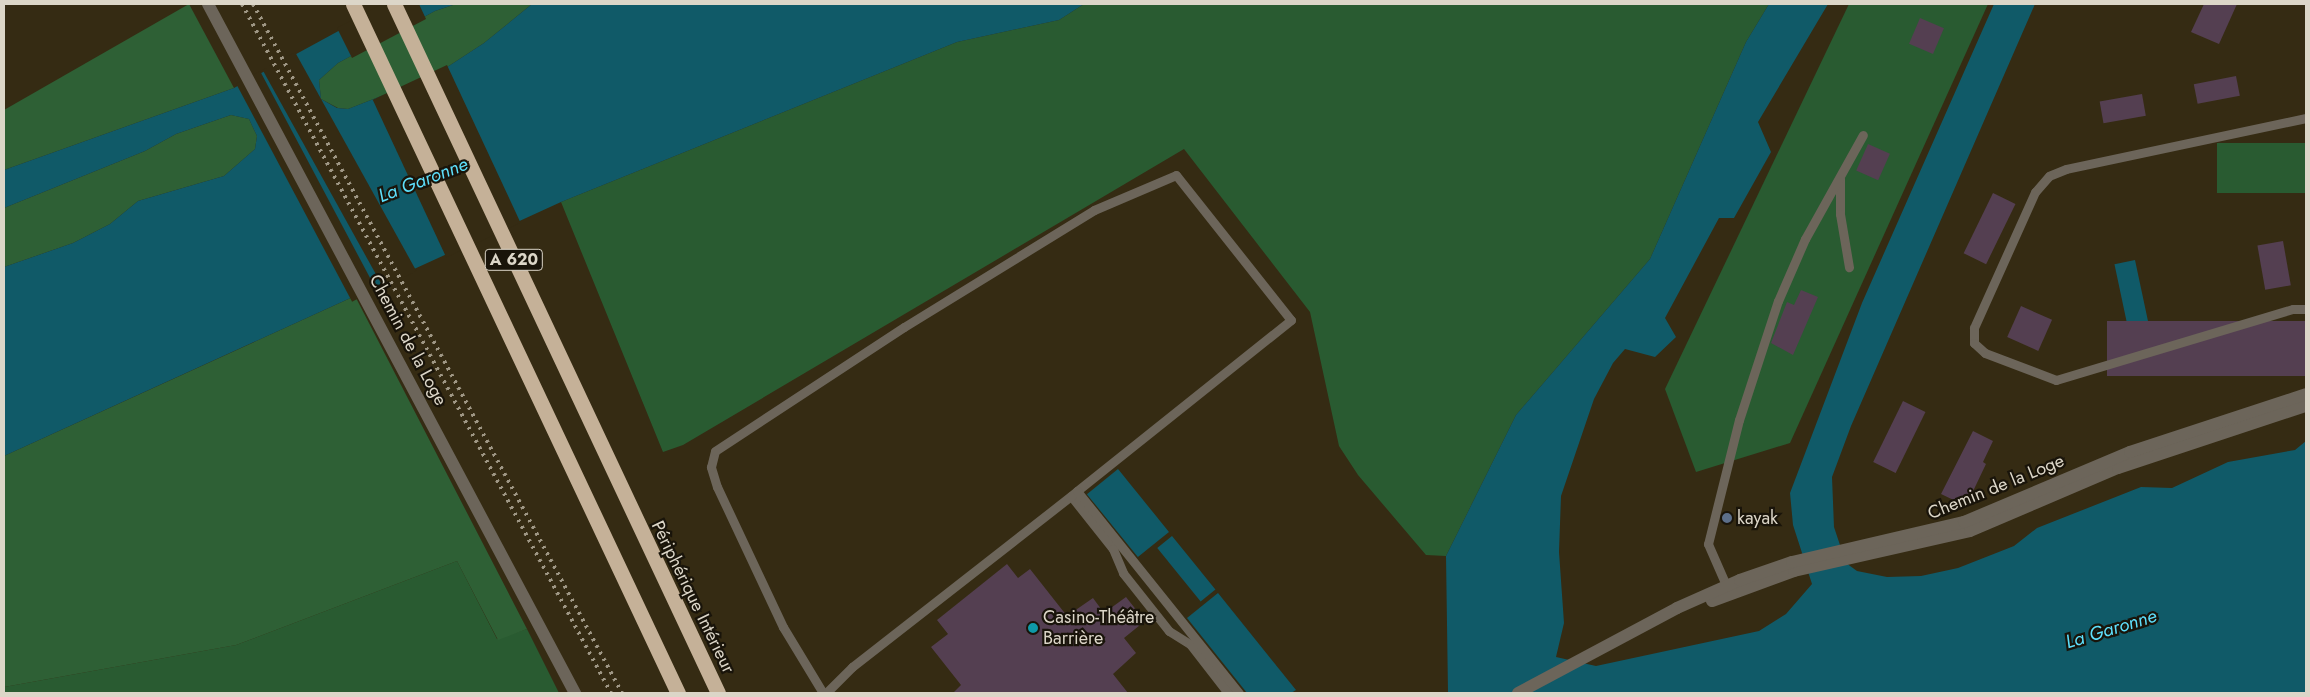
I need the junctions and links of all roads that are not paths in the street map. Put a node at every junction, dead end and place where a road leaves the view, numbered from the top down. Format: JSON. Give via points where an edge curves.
{"nodes":[{"id":1,"x":208,"y":4,"type":"edge"},
{"id":2,"x":353,"y":4,"type":"edge"},
{"id":3,"x":394,"y":4,"type":"edge"},
{"id":4,"x":2306,"y":118,"type":"edge"},
{"id":5,"x":1862,"y":135,"type":"dead end"},
{"id":6,"x":1840,"y":178,"type":"junction"},
{"id":7,"x":1849,"y":267,"type":"dead end"},
{"id":8,"x":2306,"y":308,"type":"edge"},
{"id":9,"x":2306,"y":394,"type":"edge"},
{"id":10,"x":2306,"y":406,"type":"edge"},
{"id":11,"x":1074,"y":493,"type":"junction"},
{"id":12,"x":1868,"y":548,"type":"junction"},
{"id":13,"x":1793,"y":567,"type":"junction"},
{"id":14,"x":1726,"y":585,"type":"junction"},
{"id":15,"x":1642,"y":628,"type":"junction"},
{"id":16,"x":575,"y":693,"type":"edge"},
{"id":17,"x":678,"y":693,"type":"edge"},
{"id":18,"x":718,"y":693,"type":"edge"},
{"id":19,"x":824,"y":693,"type":"edge"},
{"id":20,"x":1228,"y":693,"type":"edge"},
{"id":21,"x":1239,"y":693,"type":"edge"},
{"id":22,"x":1518,"y":693,"type":"edge"}],
"edges":[{"from":1,"to":16,"type":"street","name":"Chemin de la Loge"},
{"from":2,"to":17,"type":"highway","number":"A 620"},
{"from":3,"to":18,"type":"highway","name":"Périphérique Intérieur","number":"A 620"},
{"from":4,"to":8,"type":"lane","via":[[2066,169],[2049,176],[2035,192],[1974,328],[1974,343],[1985,353],[2056,380],[2293,309]]},
{"from":5,"to":6,"type":"lane"},
{"from":6,"to":7,"type":"lane","via":[[1840,214]]},
{"from":6,"to":14,"type":"lane","via":[[1806,239],[1778,301],[1739,420],[1708,544]]},
{"from":9,"to":12,"type":"street","name":"Chemin de la Loge","via":[[2130,452],[1964,522]]},
{"from":10,"to":12,"type":"street","name":"Chemin de la Loge","via":[[2118,468],[1970,531]]},
{"from":11,"to":19,"type":"lane","via":[[852,667]]},
{"from":11,"to":19,"type":"lane","via":[[1291,320],[1176,175],[1094,210],[904,327],[715,451],[711,467],[717,488],[779,619]]},
{"from":11,"to":20,"type":"lane","via":[[1113,549],[1122,573],[1169,631],[1190,644]]},
{"from":11,"to":21,"type":"lane"},
{"from":12,"to":13,"type":"street","name":"Chemin de la Loge"},
{"from":13,"to":14,"type":"street","name":"Chemin de la Loge"},
{"from":13,"to":15,"type":"street","name":"Chemin de la Loge"},
{"from":14,"to":15,"type":"street","name":"Chemin de la Loge"},
{"from":15,"to":22,"type":"street","name":"Chemin de la Loge"}]}
